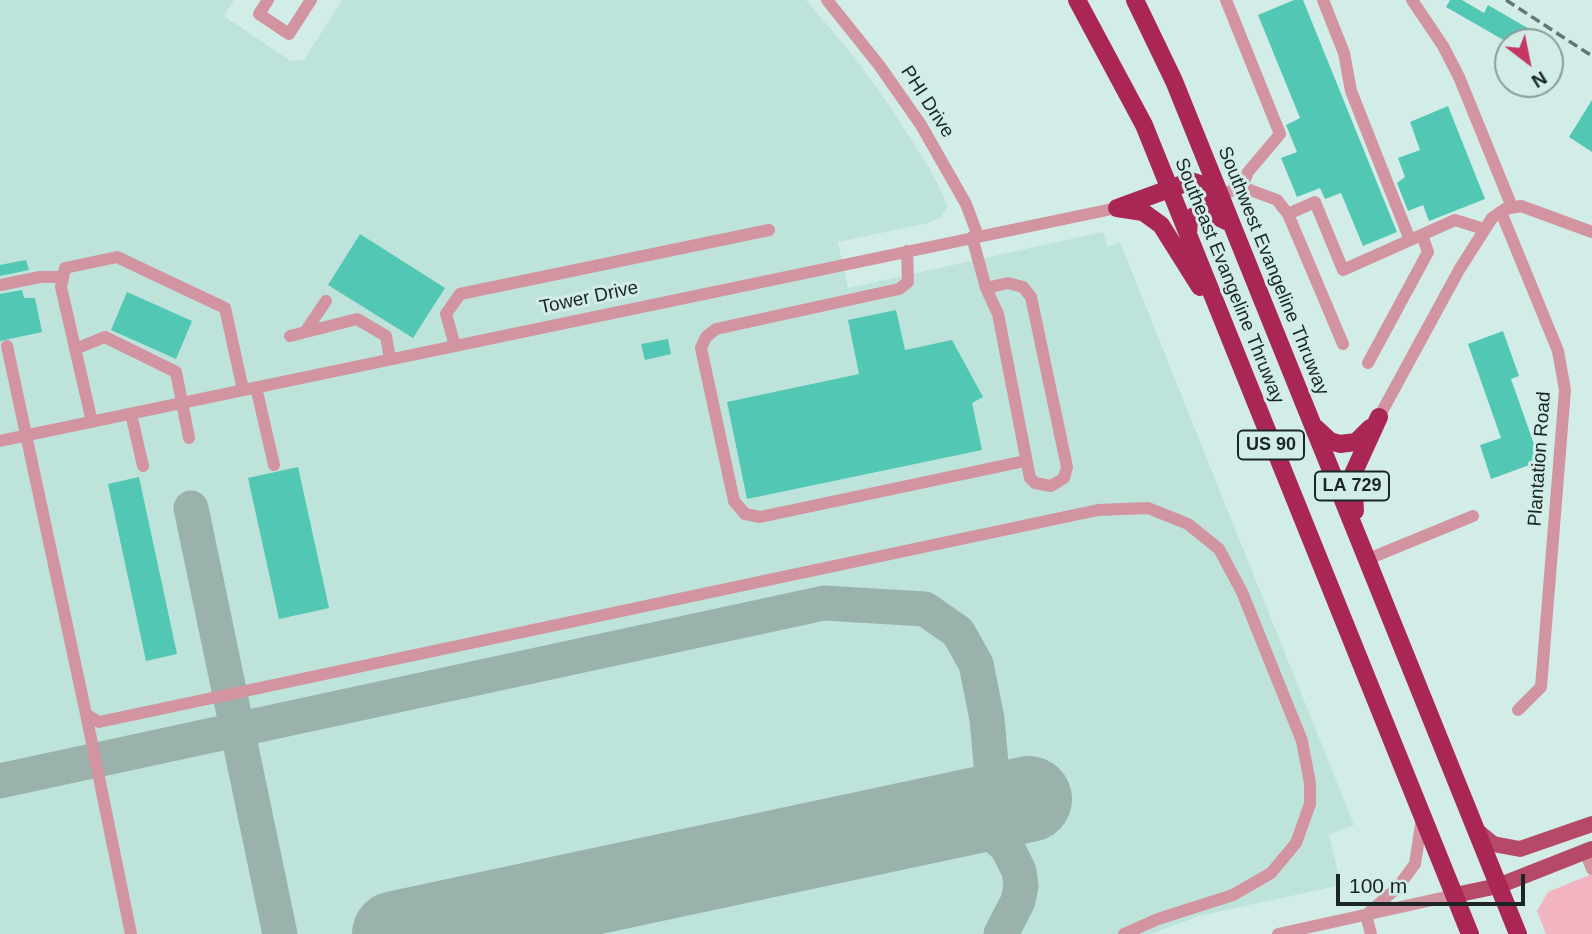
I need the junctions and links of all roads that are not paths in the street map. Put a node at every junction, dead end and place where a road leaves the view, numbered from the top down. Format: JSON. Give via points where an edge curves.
{"nodes":[{"id":1,"x":268,"y":0,"type":"edge"},
{"id":2,"x":311,"y":0,"type":"edge"},
{"id":3,"x":827,"y":0,"type":"edge"},
{"id":4,"x":1077,"y":0,"type":"edge"},
{"id":5,"x":1135,"y":0,"type":"edge"},
{"id":6,"x":1226,"y":0,"type":"edge"},
{"id":7,"x":1323,"y":0,"type":"edge"},
{"id":8,"x":1412,"y":0,"type":"edge"},
{"id":9,"x":1242,"y":187,"type":"junction"},
{"id":10,"x":1170,"y":188,"type":"junction"},
{"id":11,"x":1220,"y":195,"type":"junction"},
{"id":12,"x":1116,"y":208,"type":"junction"},
{"id":13,"x":1507,"y":210,"type":"junction"},
{"id":14,"x":1288,"y":214,"type":"junction"},
{"id":15,"x":1231,"y":228,"type":"junction"},
{"id":16,"x":1484,"y":229,"type":"junction"},
{"id":17,"x":769,"y":230,"type":"dead end"},
{"id":18,"x":1592,"y":232,"type":"edge"},
{"id":19,"x":1188,"y":234,"type":"junction"},
{"id":20,"x":975,"y":237,"type":"junction"},
{"id":21,"x":1416,"y":238,"type":"junction"},
{"id":22,"x":907,"y":251,"type":"junction"},
{"id":23,"x":63,"y":277,"type":"junction"},
{"id":24,"x":0,"y":285,"type":"edge"},
{"id":25,"x":985,"y":288,"type":"junction"},
{"id":26,"x":326,"y":301,"type":"dead end"},
{"id":27,"x":304,"y":332,"type":"junction"},
{"id":28,"x":1228,"y":335,"type":"junction"},
{"id":29,"x":290,"y":336,"type":"dead end"},
{"id":30,"x":1343,"y":344,"type":"dead end"},
{"id":31,"x":7,"y":345,"type":"dead end"},
{"id":32,"x":455,"y":346,"type":"junction"},
{"id":33,"x":75,"y":349,"type":"junction"},
{"id":34,"x":390,"y":359,"type":"junction"},
{"id":35,"x":1368,"y":363,"type":"dead end"},
{"id":36,"x":7,"y":375,"type":"edge"},
{"id":37,"x":250,"y":389,"type":"junction"},
{"id":38,"x":183,"y":403,"type":"junction"},
{"id":39,"x":131,"y":414,"type":"junction"},
{"id":40,"x":1379,"y":417,"type":"junction"},
{"id":41,"x":92,"y":422,"type":"junction"},
{"id":42,"x":1311,"y":424,"type":"junction"},
{"id":43,"x":27,"y":435,"type":"junction"},
{"id":44,"x":189,"y":438,"type":"dead end"},
{"id":45,"x":0,"y":441,"type":"edge"},
{"id":46,"x":1025,"y":461,"type":"junction"},
{"id":47,"x":143,"y":466,"type":"dead end"},
{"id":48,"x":274,"y":466,"type":"dead end"},
{"id":49,"x":1473,"y":516,"type":"dead end"},
{"id":50,"x":1368,"y":559,"type":"junction"},
{"id":51,"x":1518,"y":710,"type":"dead end"},
{"id":52,"x":86,"y":714,"type":"junction"},
{"id":53,"x":1422,"y":815,"type":"junction"},
{"id":54,"x":1592,"y":824,"type":"edge"},
{"id":55,"x":1476,"y":830,"type":"junction"},
{"id":56,"x":1589,"y":850,"type":"edge"},
{"id":57,"x":1592,"y":869,"type":"edge"},
{"id":58,"x":1498,"y":886,"type":"junction"},
{"id":59,"x":1455,"y":895,"type":"junction"},
{"id":60,"x":1366,"y":915,"type":"junction"},
{"id":61,"x":1323,"y":929,"type":"edge"},
{"id":62,"x":1464,"y":932,"type":"edge"},
{"id":63,"x":131,"y":934,"type":"edge"},
{"id":64,"x":1124,"y":934,"type":"edge"},
{"id":65,"x":1278,"y":934,"type":"edge"},
{"id":66,"x":1371,"y":934,"type":"edge"},
{"id":67,"x":1518,"y":934,"type":"edge"}],
"edges":[{"from":1,"to":2,"type":"street","via":[[259,15],[289,34]]},
{"from":3,"to":20,"type":"street","name":"PHI Drive","via":[[921,125],[966,204]]},
{"from":4,"to":10,"type":"highway","name":"Southeast Evangeline Thruway","number":"US 90","via":[[1124,83]]},
{"from":5,"to":11,"type":"highway","name":"Southwest Evangeline Thruway","number":"US 90"},
{"from":6,"to":9,"type":"street","via":[[1280,134],[1248,172]]},
{"from":7,"to":21,"type":"street","via":[[1344,53],[1351,91]]},
{"from":8,"to":13,"type":"street","name":"Plantation Road","via":[[1459,77]]},
{"from":9,"to":11,"type":"street"},
{"from":9,"to":14,"type":"street","via":[[1277,200]]},
{"from":10,"to":12,"type":"highway"},
{"from":10,"to":15,"type":"highway","via":[[1191,181],[1202,183]]},
{"from":10,"to":19,"type":"highway","name":"Southeast Evangeline Thruway","number":"US 90"},
{"from":11,"to":15,"type":"highway","name":"Southwest Evangeline Thruway","number":"US 90"},
{"from":12,"to":20,"type":"street","name":"Tower Drive"},
{"from":12,"to":28,"type":"highway","via":[[1143,212],[1165,230]]},
{"from":13,"to":16,"type":"street","number":"LA 729"},
{"from":13,"to":18,"type":"street","via":[[1529,207]]},
{"from":13,"to":51,"type":"street","name":"Plantation Road","via":[[1558,351],[1565,390],[1541,687]]},
{"from":14,"to":21,"type":"street","via":[[1315,202],[1343,270]]},
{"from":14,"to":30,"type":"street"},
{"from":15,"to":19,"type":"highway","via":[[1208,212],[1198,213],[1189,220]]},
{"from":15,"to":42,"type":"highway","name":"Southwest Evangeline Thruway","number":"US 90"},
{"from":16,"to":21,"type":"street","via":[[1455,220]]},
{"from":16,"to":40,"type":"street","number":"LA 729"},
{"from":17,"to":32,"type":"street","via":[[460,294],[446,314]]},
{"from":19,"to":28,"type":"highway","name":"Southeast Evangeline Thruway","number":"US 90"},
{"from":20,"to":22,"type":"street","name":"Tower Drive"},
{"from":20,"to":25,"type":"street","name":"PHI Drive"},
{"from":21,"to":35,"type":"street","via":[[1428,252]]},
{"from":22,"to":32,"type":"street","name":"Tower Drive"},
{"from":22,"to":46,"type":"street","via":[[908,282],[899,289],[716,329],[706,337],[701,348],[734,501],[746,514],[760,517]]},
{"from":23,"to":24,"type":"street"},
{"from":23,"to":33,"type":"street","via":[[61,287]]},
{"from":23,"to":37,"type":"street","via":[[65,268],[117,257],[225,308]]},
{"from":25,"to":46,"type":"street","name":"PHI Drive","via":[[998,314]]},
{"from":25,"to":46,"type":"street","via":[[1008,283],[1023,287],[1031,297],[1067,467],[1065,478],[1051,486],[1035,484]]},
{"from":26,"to":27,"type":"street"},
{"from":27,"to":29,"type":"street"},
{"from":27,"to":34,"type":"street","via":[[357,319],[386,336]]},
{"from":28,"to":53,"type":"highway","name":"Southeast Evangeline Thruway","number":"US 90"},
{"from":31,"to":36,"type":"street"},
{"from":32,"to":34,"type":"street","name":"Tower Drive"},
{"from":33,"to":38,"type":"street","via":[[105,338],[176,372]]},
{"from":33,"to":41,"type":"street"},
{"from":34,"to":37,"type":"street","name":"Tower Drive"},
{"from":36,"to":43,"type":"street"},
{"from":37,"to":38,"type":"street","name":"Tower Drive"},
{"from":37,"to":48,"type":"street"},
{"from":38,"to":39,"type":"street","name":"Tower Drive"},
{"from":38,"to":44,"type":"street"},
{"from":39,"to":41,"type":"street","name":"Tower Drive"},
{"from":39,"to":47,"type":"street"},
{"from":40,"to":42,"type":"highway","number":"LA 729","via":[[1351,444],[1330,441]]},
{"from":40,"to":50,"type":"highway","number":"LA 729","via":[[1352,481],[1352,503]]},
{"from":41,"to":43,"type":"street","name":"Tower Drive"},
{"from":42,"to":50,"type":"highway","name":"Southwest Evangeline Thruway","number":"US 90"},
{"from":43,"to":45,"type":"street","name":"Tower Drive"},
{"from":43,"to":52,"type":"street"},
{"from":49,"to":50,"type":"street"},
{"from":50,"to":55,"type":"highway","number":"US 90"},
{"from":52,"to":63,"type":"street"},
{"from":52,"to":64,"type":"street","via":[[107,721],[1098,510],[1147,508],[1204,534],[1232,569],[1302,741],[1310,804],[1296,843],[1270,873],[1233,895]]},
{"from":53,"to":59,"type":"highway","name":"Southeast Evangeline Thruway","number":"US 90"},
{"from":53,"to":60,"type":"street","via":[[1415,864],[1397,888]]},
{"from":54,"to":55,"type":"main road","via":[[1520,849],[1493,844]]},
{"from":55,"to":58,"type":"highway","number":"US 90"},
{"from":56,"to":57,"type":"street"},
{"from":56,"to":58,"type":"main road"},
{"from":58,"to":59,"type":"main road"},
{"from":58,"to":67,"type":"highway","number":"US 90"},
{"from":59,"to":60,"type":"street"},
{"from":59,"to":62,"type":"highway","name":"Southeast Evangeline Thruway","number":"US 90"},
{"from":60,"to":61,"type":"street"},
{"from":60,"to":66,"type":"street"},
{"from":61,"to":65,"type":"street"}]}
